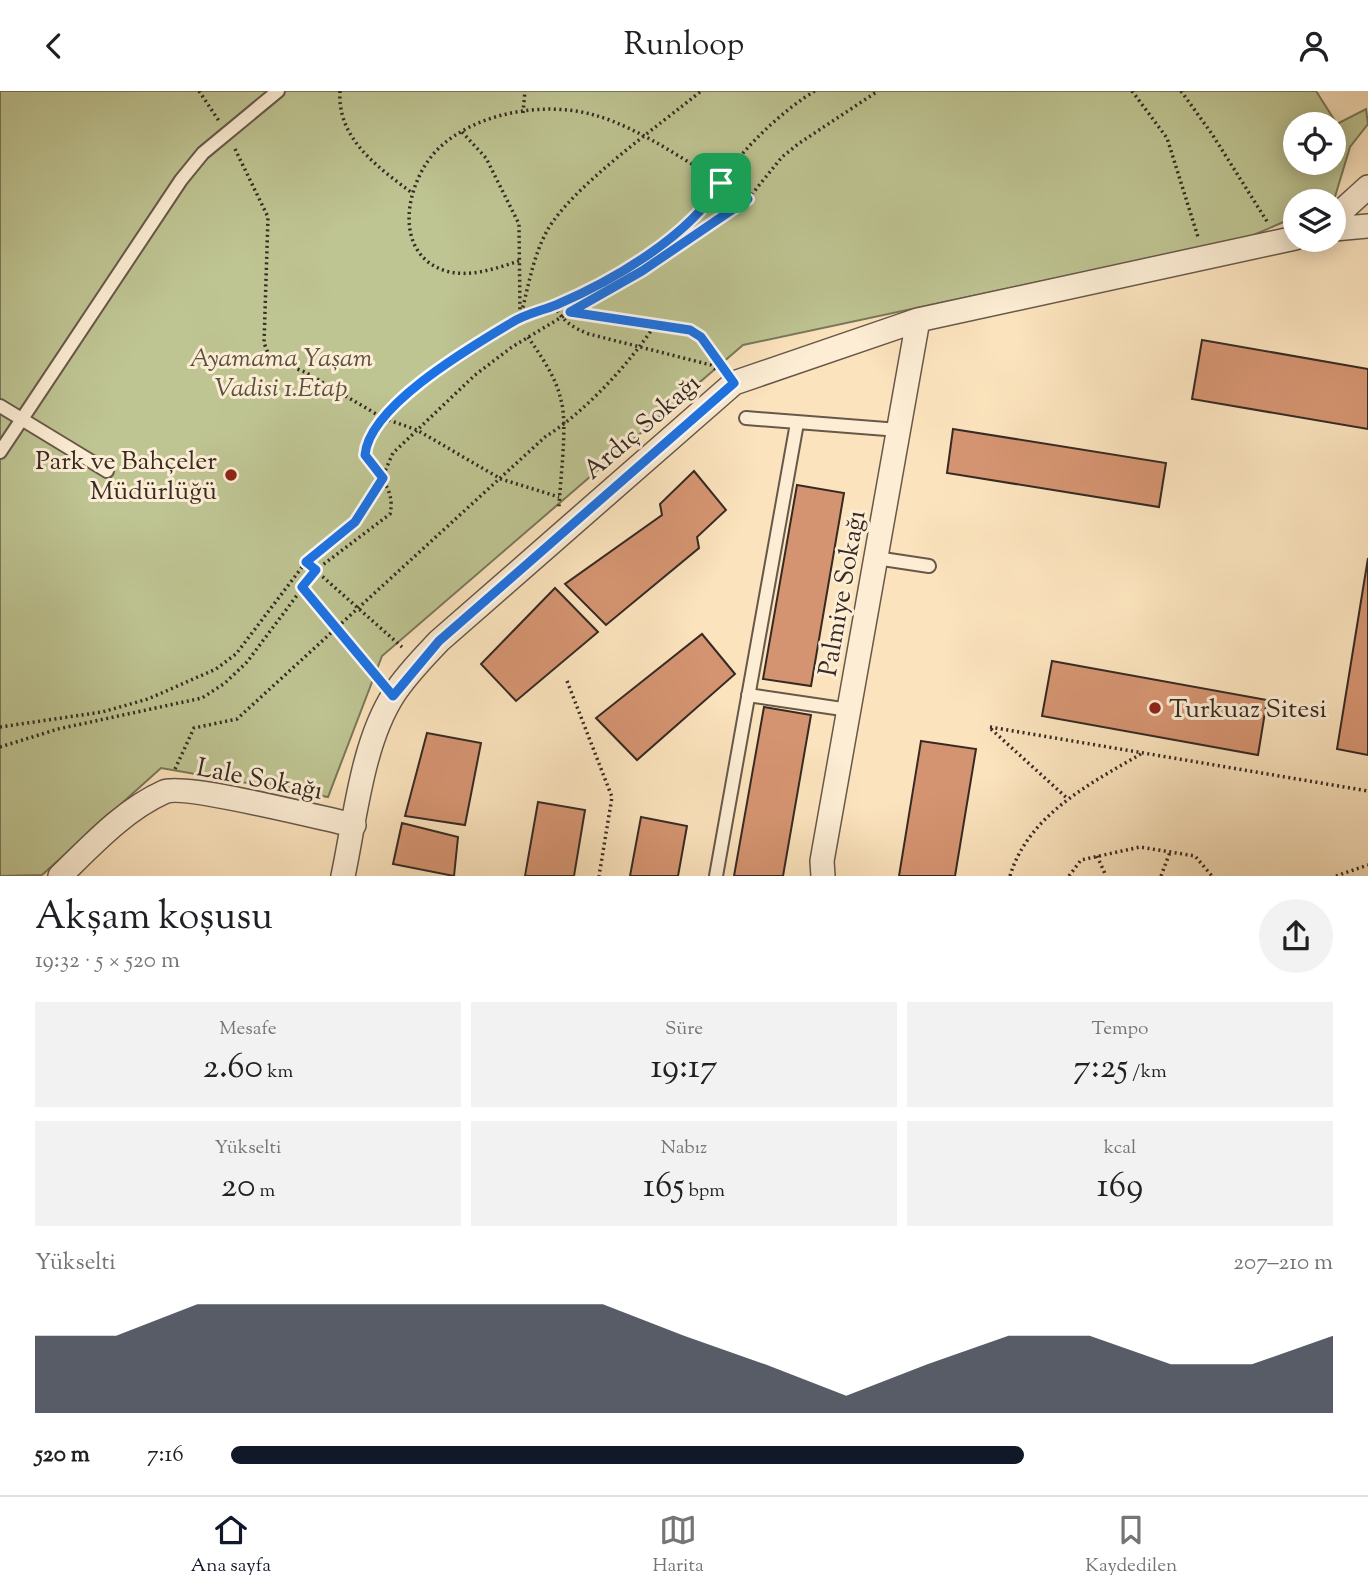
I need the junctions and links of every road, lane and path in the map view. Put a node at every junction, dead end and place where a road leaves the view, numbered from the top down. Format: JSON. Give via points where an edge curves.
{"nodes":[{"id":1,"x":199,"y":91,"type":"edge"},
{"id":2,"x":278,"y":91,"type":"edge"},
{"id":3,"x":340,"y":91,"type":"edge"},
{"id":4,"x":525,"y":91,"type":"edge"},
{"id":5,"x":701,"y":91,"type":"edge"},
{"id":6,"x":815,"y":91,"type":"edge"},
{"id":7,"x":878,"y":91,"type":"edge"},
{"id":8,"x":1132,"y":91,"type":"edge"},
{"id":9,"x":1181,"y":91,"type":"edge"},
{"id":10,"x":523,"y":113,"type":"junction"},
{"id":11,"x":227,"y":132,"type":"junction"},
{"id":12,"x":462,"y":132,"type":"junction"},
{"id":13,"x":644,"y":137,"type":"junction"},
{"id":14,"x":721,"y":183,"type":"junction"},
{"id":15,"x":1368,"y":187,"type":"edge"},
{"id":16,"x":412,"y":193,"type":"junction"},
{"id":17,"x":748,"y":199,"type":"junction"},
{"id":18,"x":1346,"y":207,"type":"edge"},
{"id":19,"x":1368,"y":226,"type":"edge"},
{"id":20,"x":1346,"y":228,"type":"edge"},
{"id":21,"x":1283,"y":234,"type":"edge"},
{"id":22,"x":1283,"y":241,"type":"edge"},
{"id":23,"x":1204,"y":259,"type":"junction"},
{"id":24,"x":519,"y":261,"type":"junction"},
{"id":25,"x":554,"y":306,"type":"junction"},
{"id":26,"x":570,"y":312,"type":"junction"},
{"id":27,"x":561,"y":317,"type":"junction"},
{"id":28,"x":520,"y":318,"type":"junction"},
{"id":29,"x":918,"y":320,"type":"junction"},
{"id":30,"x":655,"y":325,"type":"junction"},
{"id":31,"x":528,"y":337,"type":"junction"},
{"id":32,"x":640,"y":349,"type":"junction"},
{"id":33,"x":734,"y":383,"type":"junction"},
{"id":34,"x":0,"y":406,"type":"edge"},
{"id":35,"x":383,"y":418,"type":"junction"},
{"id":36,"x":746,"y":418,"type":"dead end"},
{"id":37,"x":22,"y":421,"type":"junction"},
{"id":38,"x":797,"y":423,"type":"junction"},
{"id":39,"x":563,"y":426,"type":"junction"},
{"id":40,"x":899,"y":430,"type":"junction"},
{"id":41,"x":416,"y":431,"type":"junction"},
{"id":42,"x":0,"y":452,"type":"edge"},
{"id":43,"x":107,"y":471,"type":"dead end"},
{"id":44,"x":383,"y":478,"type":"junction"},
{"id":45,"x":500,"y":479,"type":"junction"},
{"id":46,"x":559,"y":498,"type":"junction"},
{"id":47,"x":559,"y":536,"type":"junction"},
{"id":48,"x":876,"y":558,"type":"junction"},
{"id":49,"x":306,"y":562,"type":"junction"},
{"id":50,"x":929,"y":566,"type":"dead end"},
{"id":51,"x":316,"y":570,"type":"junction"},
{"id":52,"x":302,"y":587,"type":"junction"},
{"id":53,"x":357,"y":608,"type":"junction"},
{"id":54,"x":336,"y":628,"type":"junction"},
{"id":55,"x":419,"y":663,"type":"junction"},
{"id":56,"x":567,"y":681,"type":"dead end"},
{"id":57,"x":748,"y":695,"type":"junction"},
{"id":58,"x":393,"y":696,"type":"junction"},
{"id":59,"x":849,"y":710,"type":"junction"},
{"id":60,"x":0,"y":727,"type":"edge"},
{"id":61,"x":0,"y":747,"type":"edge"},
{"id":62,"x":1143,"y":753,"type":"junction"},
{"id":63,"x":178,"y":791,"type":"junction"},
{"id":64,"x":1368,"y":791,"type":"edge"},
{"id":65,"x":1068,"y":799,"type":"junction"},
{"id":66,"x":354,"y":825,"type":"junction"},
{"id":67,"x":1170,"y":852,"type":"junction"},
{"id":68,"x":1097,"y":856,"type":"junction"},
{"id":69,"x":1368,"y":865,"type":"edge"},
{"id":70,"x":60,"y":876,"type":"edge"},
{"id":71,"x":343,"y":876,"type":"edge"},
{"id":72,"x":599,"y":876,"type":"edge"},
{"id":73,"x":716,"y":876,"type":"edge"},
{"id":74,"x":823,"y":876,"type":"edge"},
{"id":75,"x":1010,"y":876,"type":"edge"},
{"id":76,"x":1069,"y":876,"type":"edge"},
{"id":77,"x":1106,"y":876,"type":"edge"},
{"id":78,"x":1161,"y":876,"type":"edge"},
{"id":79,"x":1212,"y":876,"type":"edge"},
{"id":80,"x":1336,"y":876,"type":"edge"}],
"edges":[{"from":1,"to":11,"type":"path"},
{"from":2,"to":11,"type":"lane"},
{"from":3,"to":16,"type":"path","via":[[348,130],[368,158]]},
{"from":4,"to":10,"type":"path"},
{"from":5,"to":13,"type":"path"},
{"from":6,"to":14,"type":"path","via":[[788,106]]},
{"from":7,"to":17,"type":"path","via":[[782,157]]},
{"from":8,"to":23,"type":"path","via":[[1167,138]]},
{"from":9,"to":21,"type":"path"},
{"from":10,"to":12,"type":"path","via":[[507,114]]},
{"from":10,"to":13,"type":"path","via":[[593,114]]},
{"from":11,"to":35,"type":"path","via":[[268,217],[264,343],[270,358],[305,372]]},
{"from":11,"to":37,"type":"lane","via":[[181,180]]},
{"from":12,"to":16,"type":"path","via":[[438,149]]},
{"from":12,"to":24,"type":"path","via":[[486,158],[519,224]]},
{"from":13,"to":14,"type":"path"},
{"from":13,"to":28,"type":"path","via":[[571,200],[548,229]]},
{"from":14,"to":17,"type":"path"},
{"from":14,"to":25,"type":"path","via":[[690,221],[634,264]]},
{"from":15,"to":18,"type":"street"},
{"from":16,"to":24,"type":"path","via":[[408,219],[412,242],[425,262],[449,272],[485,271]]},
{"from":17,"to":26,"type":"path","via":[[642,271]]},
{"from":19,"to":20,"type":"street"},
{"from":22,"to":23,"type":"street","name":"Ardıç Sokağı"},
{"from":23,"to":29,"type":"street","name":"Ardıç Sokağı"},
{"from":24,"to":28,"type":"path"},
{"from":25,"to":27,"type":"path"},
{"from":25,"to":28,"type":"path"},
{"from":26,"to":27,"type":"path"},
{"from":26,"to":30,"type":"path"},
{"from":27,"to":31,"type":"path"},
{"from":27,"to":32,"type":"path","via":[[573,328]]},
{"from":28,"to":35,"type":"path","via":[[442,369]]},
{"from":29,"to":33,"type":"street","name":"Ardıç Sokağı"},
{"from":29,"to":40,"type":"street","name":"Palmiye Sokağı"},
{"from":30,"to":32,"type":"path"},
{"from":30,"to":33,"type":"path","via":[[690,330],[701,337]]},
{"from":31,"to":39,"type":"path","via":[[561,398]]},
{"from":31,"to":41,"type":"path","via":[[475,375]]},
{"from":32,"to":33,"type":"path","via":[[710,365]]},
{"from":32,"to":39,"type":"path"},
{"from":33,"to":47,"type":"street","name":"Ardıç Sokağı"},
{"from":34,"to":37,"type":"lane"},
{"from":35,"to":41,"type":"path"},
{"from":35,"to":44,"type":"path","via":[[365,455]]},
{"from":36,"to":38,"type":"lane"},
{"from":37,"to":42,"type":"lane"},
{"from":37,"to":43,"type":"lane"},
{"from":38,"to":40,"type":"lane"},
{"from":38,"to":57,"type":"lane"},
{"from":39,"to":45,"type":"path"},
{"from":39,"to":46,"type":"path"},
{"from":40,"to":48,"type":"street","name":"Palmiye Sokağı"},
{"from":41,"to":44,"type":"path","via":[[393,453]]},
{"from":41,"to":45,"type":"path"},
{"from":44,"to":49,"type":"path","via":[[355,522]]},
{"from":44,"to":51,"type":"path","via":[[393,502],[390,514]]},
{"from":45,"to":46,"type":"path"},
{"from":45,"to":53,"type":"path"},
{"from":46,"to":47,"type":"path"},
{"from":47,"to":55,"type":"street","name":"Ardıç Sokağı"},
{"from":48,"to":50,"type":"lane"},
{"from":48,"to":59,"type":"street","name":"Palmiye Sokağı"},
{"from":49,"to":51,"type":"path"},
{"from":49,"to":60,"type":"path","via":[[236,654],[216,669],[148,699],[102,712]]},
{"from":51,"to":52,"type":"path"},
{"from":51,"to":53,"type":"path"},
{"from":52,"to":54,"type":"path"},
{"from":52,"to":61,"type":"path","via":[[247,662],[202,698],[58,729]]},
{"from":53,"to":54,"type":"path"},
{"from":53,"to":55,"type":"path"},
{"from":54,"to":58,"type":"path"},
{"from":54,"to":63,"type":"path","via":[[237,719],[194,727],[175,766]]},
{"from":55,"to":58,"type":"street","name":"Ardıç Sokağı"},
{"from":56,"to":72,"type":"path","via":[[612,797]]},
{"from":57,"to":59,"type":"lane"},
{"from":57,"to":73,"type":"lane"},
{"from":58,"to":66,"type":"street","name":"Ardıç Sokağı","via":[[373,740]]},
{"from":59,"to":74,"type":"street","name":"Palmiye Sokağı"},
{"from":62,"to":64,"type":"path"},
{"from":62,"to":65,"type":"path"},
{"from":62,"to":65,"type":"path","via":[[989,727]]},
{"from":63,"to":66,"type":"street","name":"Lale Sokağı"},
{"from":63,"to":70,"type":"street","name":"Lale Sokağı","via":[[167,790],[115,824]]},
{"from":65,"to":75,"type":"path","via":[[1043,822]]},
{"from":66,"to":71,"type":"street","name":"Ardıç Sokağı"},
{"from":67,"to":68,"type":"path","via":[[1140,847]]},
{"from":67,"to":78,"type":"path"},
{"from":67,"to":79,"type":"path","via":[[1195,856]]},
{"from":68,"to":76,"type":"path","via":[[1081,860]]},
{"from":68,"to":77,"type":"path"},
{"from":69,"to":80,"type":"path"}]}
